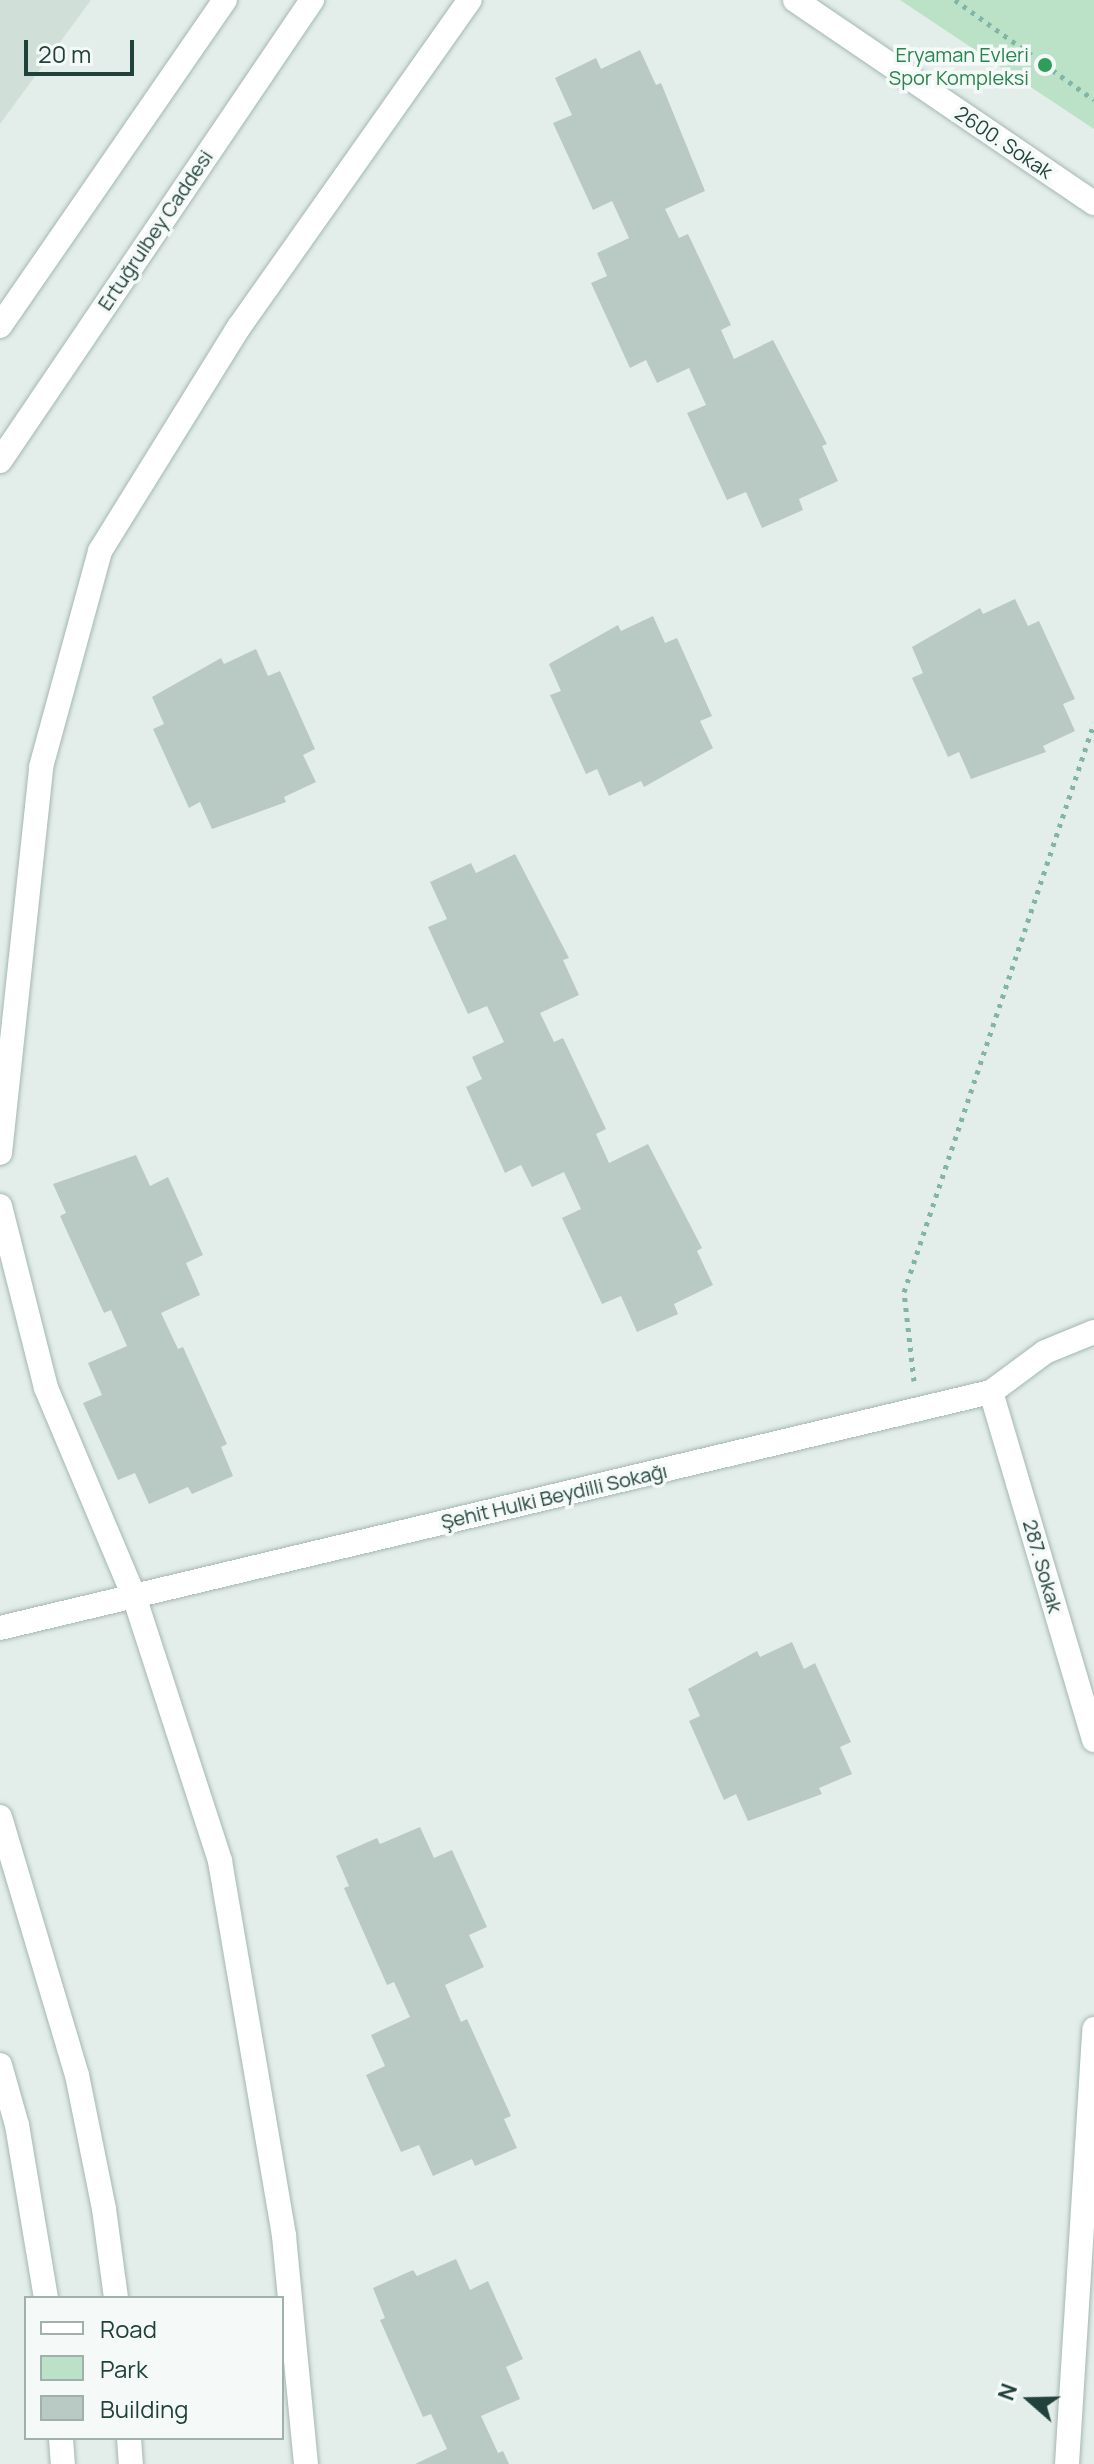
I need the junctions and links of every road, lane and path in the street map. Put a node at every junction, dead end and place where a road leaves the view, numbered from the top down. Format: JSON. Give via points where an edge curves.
{"nodes":[{"id":1,"x":225,"y":0,"type":"edge"},
{"id":2,"x":312,"y":0,"type":"edge"},
{"id":3,"x":470,"y":0,"type":"edge"},
{"id":4,"x":795,"y":0,"type":"edge"},
{"id":5,"x":955,"y":0,"type":"edge"},
{"id":6,"x":1094,"y":100,"type":"edge"},
{"id":7,"x":1094,"y":203,"type":"edge"},
{"id":8,"x":0,"y":326,"type":"edge"},
{"id":9,"x":0,"y":461,"type":"edge"},
{"id":10,"x":1094,"y":723,"type":"edge"},
{"id":11,"x":0,"y":1153,"type":"edge"},
{"id":12,"x":0,"y":1206,"type":"edge"},
{"id":13,"x":1094,"y":1332,"type":"edge"},
{"id":14,"x":991,"y":1392,"type":"junction"},
{"id":15,"x":917,"y":1410,"type":"junction"},
{"id":16,"x":134,"y":1596,"type":"junction"},
{"id":17,"x":0,"y":1628,"type":"edge"},
{"id":18,"x":1094,"y":1740,"type":"edge"},
{"id":19,"x":0,"y":1817,"type":"edge"},
{"id":20,"x":1094,"y":2029,"type":"edge"},
{"id":21,"x":0,"y":2065,"type":"edge"},
{"id":22,"x":46,"y":2296,"type":"edge"},
{"id":23,"x":116,"y":2296,"type":"edge"},
{"id":24,"x":61,"y":2440,"type":"edge"},
{"id":25,"x":129,"y":2440,"type":"edge"},
{"id":26,"x":63,"y":2464,"type":"edge"},
{"id":27,"x":131,"y":2464,"type":"edge"},
{"id":28,"x":306,"y":2464,"type":"edge"},
{"id":29,"x":1067,"y":2464,"type":"edge"}],
"edges":[{"from":1,"to":8,"type":"street"},
{"from":2,"to":9,"type":"street","name":"Ertuğrulbey Caddesi"},
{"from":3,"to":11,"type":"street","via":[[239,327],[100,551],[41,767]]},
{"from":4,"to":7,"type":"street","name":"2600. Sokak"},
{"from":5,"to":6,"type":"path"},
{"from":10,"to":15,"type":"path","via":[[904,1292]]},
{"from":12,"to":16,"type":"street","via":[[46,1388]]},
{"from":13,"to":14,"type":"street","name":"Şehit Hulki Beydilli Sokağı","via":[[1045,1352]]},
{"from":14,"to":15,"type":"street","name":"Şehit Hulki Beydilli Sokağı"},
{"from":14,"to":18,"type":"street","name":"287. Sokak"},
{"from":15,"to":16,"type":"street","name":"Şehit Hulki Beydilli Sokağı"},
{"from":16,"to":17,"type":"street","name":"Şehit Hulki Beydilli Sokağı"},
{"from":16,"to":28,"type":"street","via":[[220,1861],[284,2236]]},
{"from":19,"to":23,"type":"street","via":[[77,2075]]},
{"from":20,"to":29,"type":"street"},
{"from":21,"to":22,"type":"street","via":[[17,2125]]},
{"from":24,"to":26,"type":"street"},
{"from":25,"to":27,"type":"street"}]}
